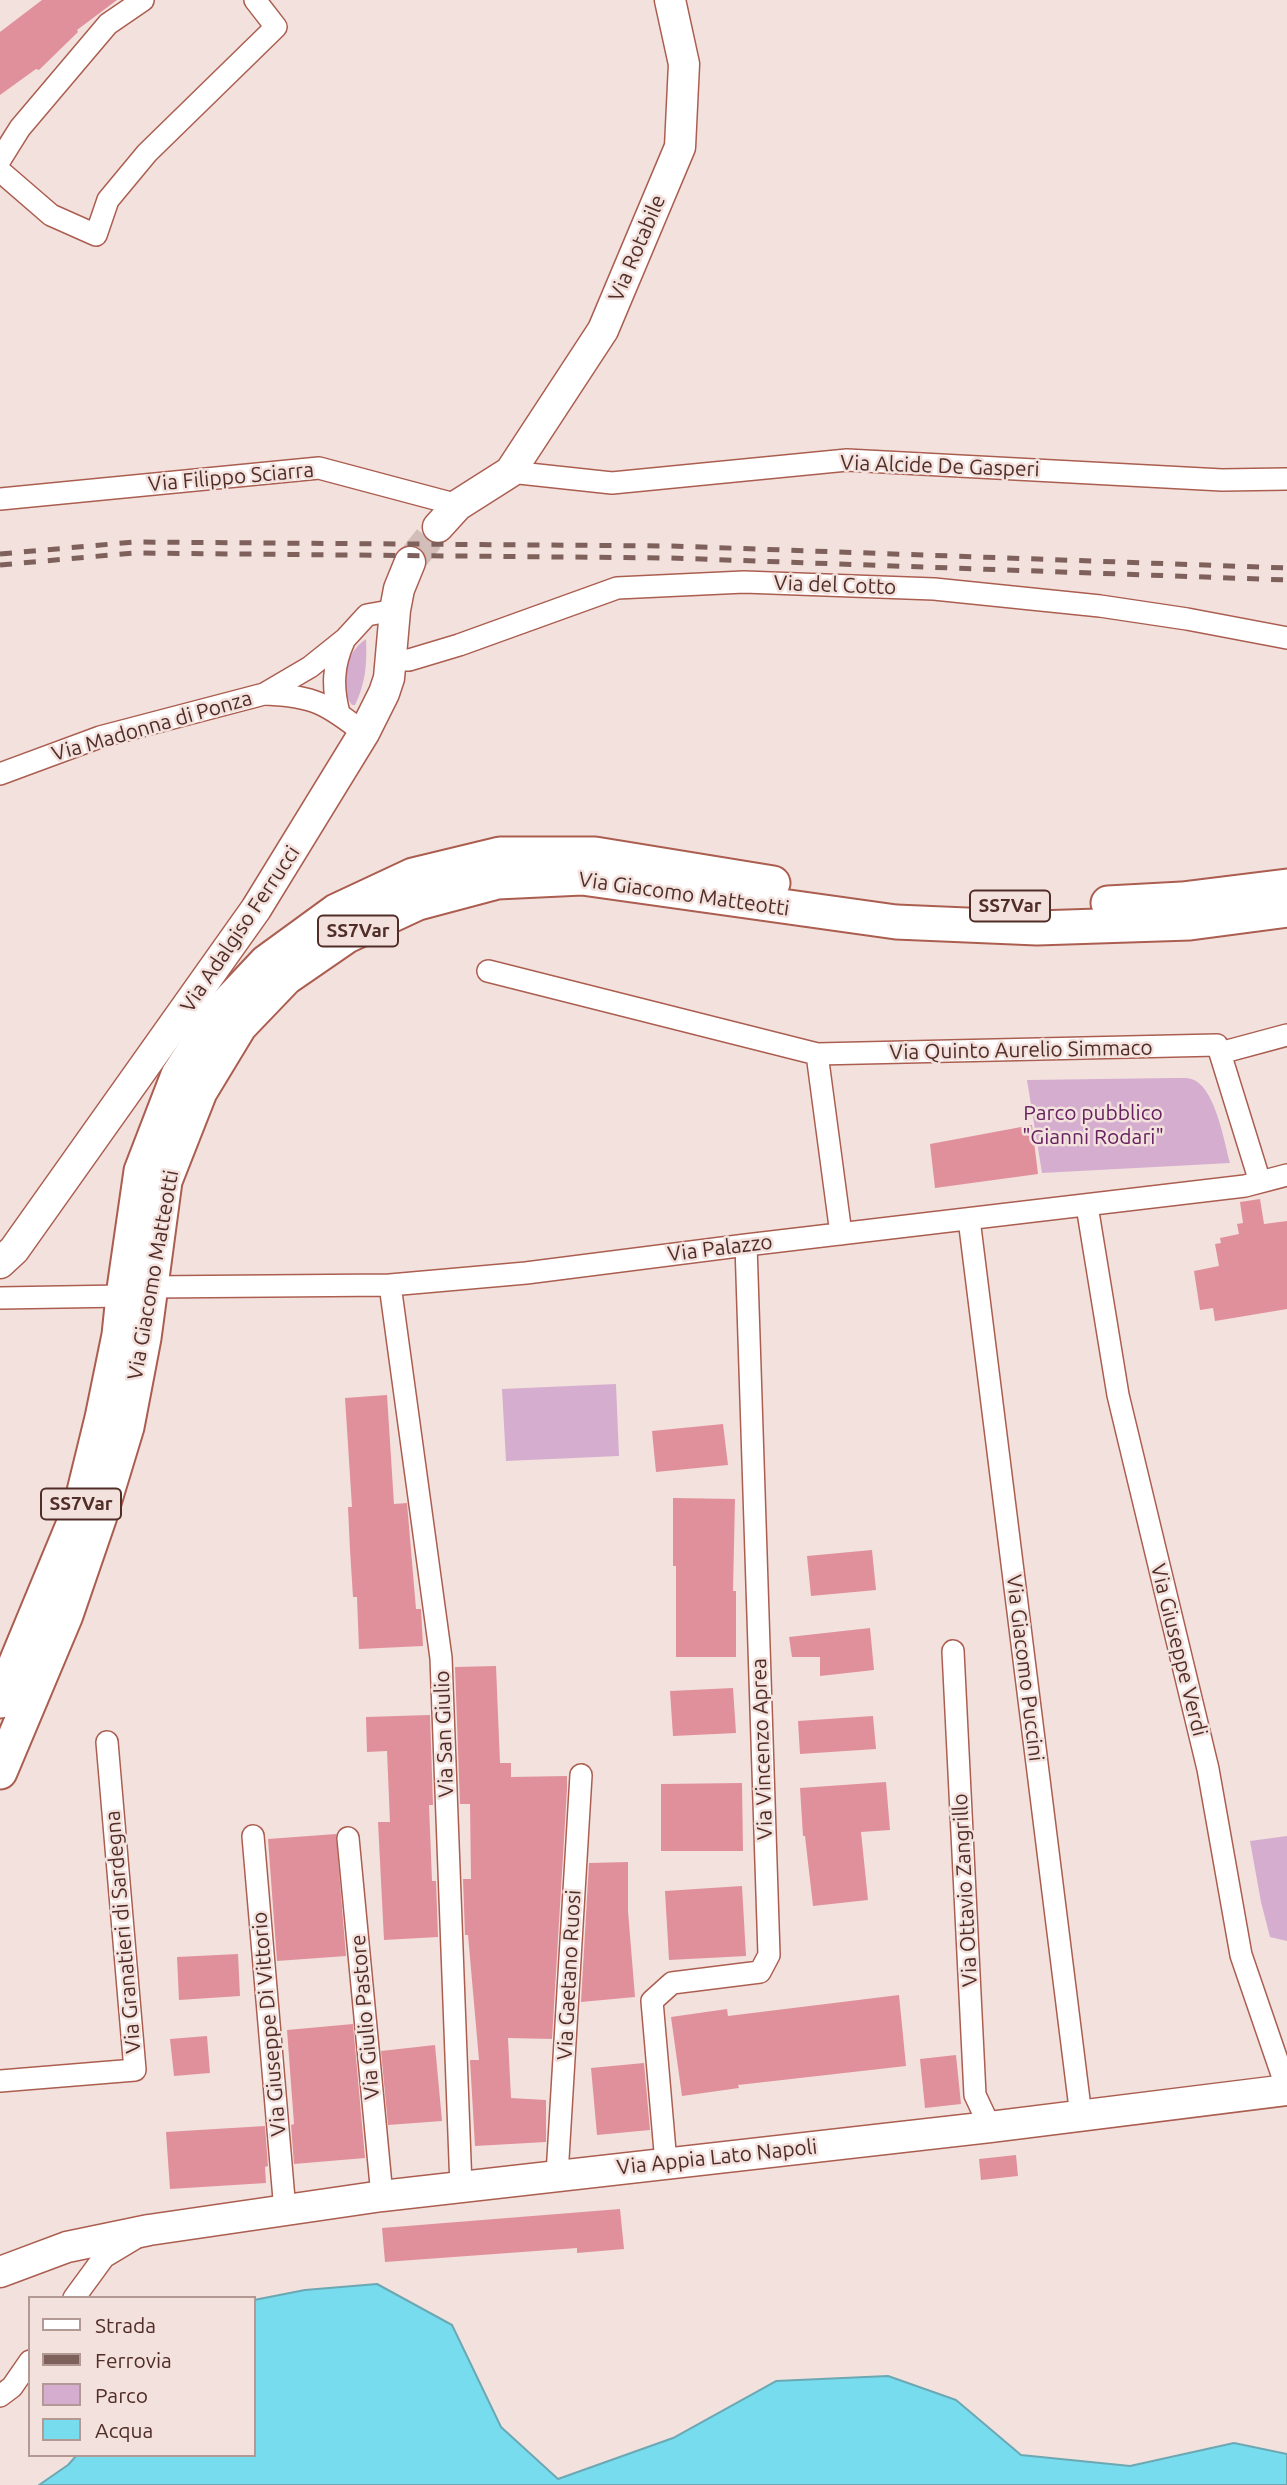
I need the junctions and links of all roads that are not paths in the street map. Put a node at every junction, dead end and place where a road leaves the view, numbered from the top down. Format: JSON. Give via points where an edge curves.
{"nodes":[{"id":1,"x":143,"y":0,"type":"edge"},
{"id":2,"x":255,"y":0,"type":"edge"},
{"id":3,"x":670,"y":0,"type":"edge"},
{"id":4,"x":0,"y":160,"type":"edge"},
{"id":5,"x":0,"y":171,"type":"edge"},
{"id":6,"x":510,"y":472,"type":"junction"},
{"id":7,"x":1287,"y":479,"type":"edge"},
{"id":8,"x":0,"y":499,"type":"edge"},
{"id":9,"x":458,"y":505,"type":"junction"},
{"id":10,"x":438,"y":527,"type":"tunnel mouth"},
{"id":11,"x":410,"y":562,"type":"tunnel mouth"},
{"id":12,"x":395,"y":610,"type":"junction"},
{"id":13,"x":1287,"y":638,"type":"edge"},
{"id":14,"x":345,"y":639,"type":"junction"},
{"id":15,"x":391,"y":660,"type":"junction"},
{"id":16,"x":264,"y":694,"type":"junction"},
{"id":17,"x":339,"y":713,"type":"junction"},
{"id":18,"x":364,"y":733,"type":"junction"},
{"id":19,"x":0,"y":774,"type":"edge"},
{"id":20,"x":1287,"y":886,"type":"edge"},
{"id":21,"x":1287,"y":910,"type":"edge"},
{"id":22,"x":488,"y":971,"type":"dead end"},
{"id":23,"x":1287,"y":1035,"type":"edge"},
{"id":24,"x":1220,"y":1053,"type":"junction"},
{"id":25,"x":817,"y":1054,"type":"junction"},
{"id":26,"x":1287,"y":1175,"type":"edge"},
{"id":27,"x":1260,"y":1182,"type":"junction"},
{"id":28,"x":1087,"y":1206,"type":"junction"},
{"id":29,"x":969,"y":1219,"type":"junction"},
{"id":30,"x":841,"y":1234,"type":"junction"},
{"id":31,"x":746,"y":1245,"type":"junction"},
{"id":32,"x":0,"y":1263,"type":"edge"},
{"id":33,"x":390,"y":1285,"type":"junction"},
{"id":34,"x":136,"y":1291,"type":"junction"},
{"id":35,"x":0,"y":1298,"type":"edge"},
{"id":36,"x":953,"y":1651,"type":"dead end"},
{"id":37,"x":0,"y":1701,"type":"edge"},
{"id":38,"x":107,"y":1742,"type":"dead end"},
{"id":39,"x":0,"y":1772,"type":"edge"},
{"id":40,"x":581,"y":1775,"type":"dead end"},
{"id":41,"x":253,"y":1836,"type":"dead end"},
{"id":42,"x":348,"y":1838,"type":"dead end"},
{"id":43,"x":0,"y":2081,"type":"edge"},
{"id":44,"x":1287,"y":2090,"type":"edge"},
{"id":45,"x":1081,"y":2116,"type":"junction"},
{"id":46,"x":990,"y":2127,"type":"junction"},
{"id":47,"x":666,"y":2163,"type":"junction"},
{"id":48,"x":557,"y":2175,"type":"junction"},
{"id":49,"x":461,"y":2187,"type":"junction"},
{"id":50,"x":382,"y":2196,"type":"junction"},
{"id":51,"x":285,"y":2211,"type":"junction"},
{"id":52,"x":149,"y":2230,"type":"junction"},
{"id":53,"x":7,"y":2272,"type":"edge"},
{"id":54,"x":75,"y":2296,"type":"edge"},
{"id":55,"x":28,"y":2364,"type":"edge"},
{"id":56,"x":0,"y":2396,"type":"edge"}],
"edges":[{"from":1,"to":4,"type":"street","via":[[108,24],[20,128]]},
{"from":2,"to":5,"type":"street","via":[[276,27],[147,153],[108,200],[96,235],[51,215]]},
{"from":3,"to":6,"type":"street","name":"Via Rotabile","via":[[684,64],[680,147],[603,330]]},
{"from":6,"to":7,"type":"street","name":"Via Alcide De Gasperi","via":[[612,483],[847,460],[1223,480]]},
{"from":6,"to":9,"type":"street"},
{"from":8,"to":9,"type":"street","name":"Via Filippo Sciarra","via":[[319,468]]},
{"from":9,"to":10,"type":"street"},
{"from":11,"to":12,"type":"street","name":"Via Adalgiso Ferrucci"},
{"from":12,"to":14,"type":"street","name":"Via Madonna di Ponza","via":[[367,615]]},
{"from":12,"to":15,"type":"street","name":"Via Adalgiso Ferrucci"},
{"from":13,"to":15,"type":"street","name":"Via del Cotto","via":[[1100,606],[934,589],[744,582],[617,588],[459,645],[409,660]]},
{"from":14,"to":16,"type":"street","name":"Via Madonna di Ponza","via":[[310,667]]},
{"from":14,"to":17,"type":"street","via":[[334,683]]},
{"from":15,"to":18,"type":"street","name":"Via Adalgiso Ferrucci","via":[[384,693]]},
{"from":16,"to":17,"type":"street","name":"Via Madonna di Ponza","via":[[322,702]]},
{"from":16,"to":19,"type":"street","name":"Via Madonna di Ponza","via":[[100,737]]},
{"from":17,"to":18,"type":"street","name":"Via Madonna di Ponza"},
{"from":18,"to":32,"type":"street","name":"Via Adalgiso Ferrucci","via":[[256,909],[14,1250]]},
{"from":20,"to":34,"type":"main road","name":"Via Giacomo Matteotti","number":"SS7Var","via":[[1182,900],[1037,907],[895,901],[595,854],[500,854],[412,874],[336,911],[266,962],[218,1013],[177,1075],[141,1171]]},
{"from":21,"to":34,"type":"main road","name":"Via Giacomo Matteotti","number":"SS7Var","via":[[1190,923],[1107,926],[896,922],[582,878],[497,882],[418,903],[346,936],[286,978],[240,1026],[200,1092],[164,1181]]},
{"from":22,"to":25,"type":"street","name":"Via Quinto Aurelio Simmaco"},
{"from":23,"to":24,"type":"street","name":"Via Quinto Aurelio Simmaco"},
{"from":24,"to":25,"type":"street","name":"Via Quinto Aurelio Simmaco","via":[[1217,1045]]},
{"from":24,"to":27,"type":"street"},
{"from":25,"to":30,"type":"street"},
{"from":26,"to":27,"type":"street","name":"Via Palazzo"},
{"from":27,"to":28,"type":"street","name":"Via Palazzo"},
{"from":28,"to":29,"type":"street","name":"Via Palazzo"},
{"from":28,"to":44,"type":"street","name":"Via Giuseppe Verdi","via":[[1118,1395],[1208,1769],[1241,1955]]},
{"from":29,"to":30,"type":"street","name":"Via Palazzo"},
{"from":29,"to":45,"type":"street","name":"Via Giacomo Puccini"},
{"from":30,"to":31,"type":"street","name":"Via Palazzo"},
{"from":31,"to":33,"type":"street","name":"Via Palazzo"},
{"from":31,"to":47,"type":"street","name":"Via Vincenzo Aprea","via":[[769,1955],[761,1972],[672,1983],[652,2001]]},
{"from":33,"to":34,"type":"street","name":"Via Palazzo"},
{"from":33,"to":49,"type":"street","name":"Via San Giulio","via":[[441,1658]]},
{"from":34,"to":35,"type":"street","name":"Via Palazzo"},
{"from":34,"to":37,"type":"main road","name":"Via Giacomo Matteotti","number":"SS7Var","via":[[117,1347],[80,1508]]},
{"from":34,"to":39,"type":"main road","name":"Via Giacomo Matteotti","number":"SS7Var","via":[[144,1338],[127,1427],[66,1615]]},
{"from":36,"to":46,"type":"street","name":"Via Ottavio Zangrillo","via":[[975,2095]]},
{"from":38,"to":43,"type":"street","name":"Via Granatieri di Sardegna","via":[[135,2070]]},
{"from":40,"to":48,"type":"street","name":"Via Gaetano Ruosi"},
{"from":41,"to":51,"type":"street","name":"Via Giuseppe Di Vittorio"},
{"from":42,"to":50,"type":"street","name":"Via Giulio Pastore"},
{"from":44,"to":45,"type":"street","name":"Via Appia Lato Napoli"},
{"from":45,"to":46,"type":"street","name":"Via Appia Lato Napoli"},
{"from":46,"to":47,"type":"street","name":"Via Appia Lato Napoli"},
{"from":47,"to":48,"type":"street","name":"Via Appia Lato Napoli"},
{"from":48,"to":49,"type":"street","name":"Via Appia Lato Napoli"},
{"from":49,"to":50,"type":"street","name":"Via Appia Lato Napoli"},
{"from":50,"to":51,"type":"street","name":"Via Appia Lato Napoli"},
{"from":51,"to":52,"type":"street","name":"Via Appia Lato Napoli"},
{"from":52,"to":53,"type":"street","name":"Via Appia Lato Napoli","via":[[67,2247]]},
{"from":52,"to":54,"type":"street","name":"Via Appia Lato Napoli","via":[[104,2257]]},
{"from":55,"to":56,"type":"street"}]}
